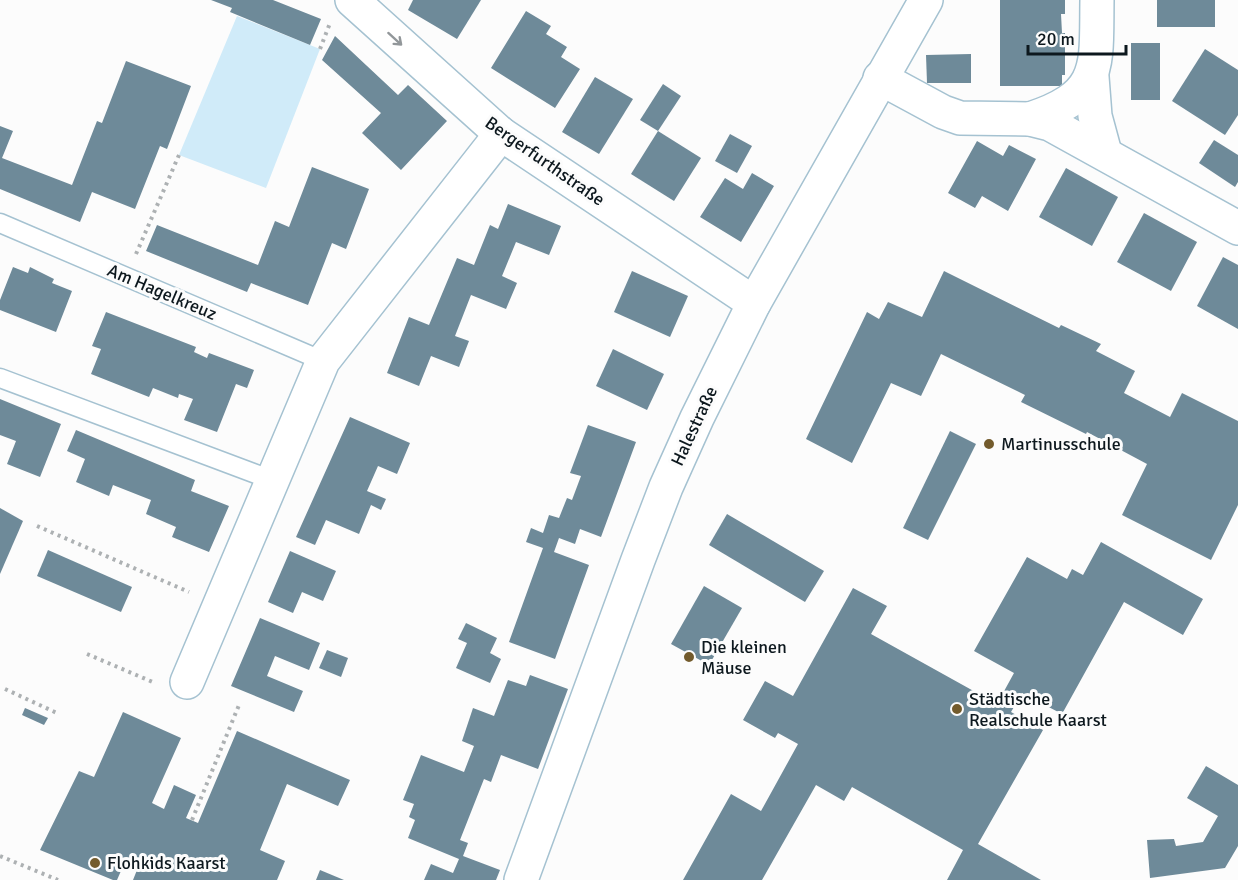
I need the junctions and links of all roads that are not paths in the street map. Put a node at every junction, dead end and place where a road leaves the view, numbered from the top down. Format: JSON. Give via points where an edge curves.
{"nodes":[{"id":1,"x":352,"y":0,"type":"edge"},
{"id":2,"x":926,"y":0,"type":"edge"},
{"id":3,"x":1097,"y":0,"type":"edge"},
{"id":4,"x":1092,"y":77,"type":"junction"},
{"id":5,"x":880,"y":78,"type":"junction"},
{"id":6,"x":1030,"y":119,"type":"junction"},
{"id":7,"x":501,"y":134,"type":"junction"},
{"id":8,"x":1105,"y":153,"type":"junction"},
{"id":9,"x":0,"y":223,"type":"edge"},
{"id":10,"x":1238,"y":228,"type":"edge"},
{"id":11,"x":754,"y":303,"type":"junction"},
{"id":12,"x":323,"y":361,"type":"junction"},
{"id":13,"x":0,"y":378,"type":"edge"},
{"id":14,"x":272,"y":480,"type":"junction"},
{"id":15,"x":187,"y":682,"type":"road end"},
{"id":16,"x":521,"y":880,"type":"edge"}],
"edges":[{"from":1,"to":7,"type":"street","name":"Bergerfurthstraße","one_way":true},
{"from":2,"to":5,"type":"street","name":"Halestraße"},
{"from":3,"to":4,"type":"street"},
{"from":4,"to":6,"type":"street","via":[[1071,100]]},
{"from":4,"to":8,"type":"street","via":[[1095,116]]},
{"from":5,"to":6,"type":"street","via":[[960,118]]},
{"from":5,"to":11,"type":"street","name":"Halestraße"},
{"from":6,"to":8,"type":"street","via":[[1050,124]]},
{"from":7,"to":11,"type":"street","name":"Bergerfurthstraße"},
{"from":7,"to":12,"type":"street"},
{"from":8,"to":10,"type":"street"},
{"from":9,"to":12,"type":"lane","name":"Am Hagelkreuz"},
{"from":11,"to":16,"type":"street","name":"Halestraße","via":[[666,487]]},
{"from":12,"to":14,"type":"street"},
{"from":13,"to":14,"type":"lane"},
{"from":14,"to":15,"type":"street"}]}
